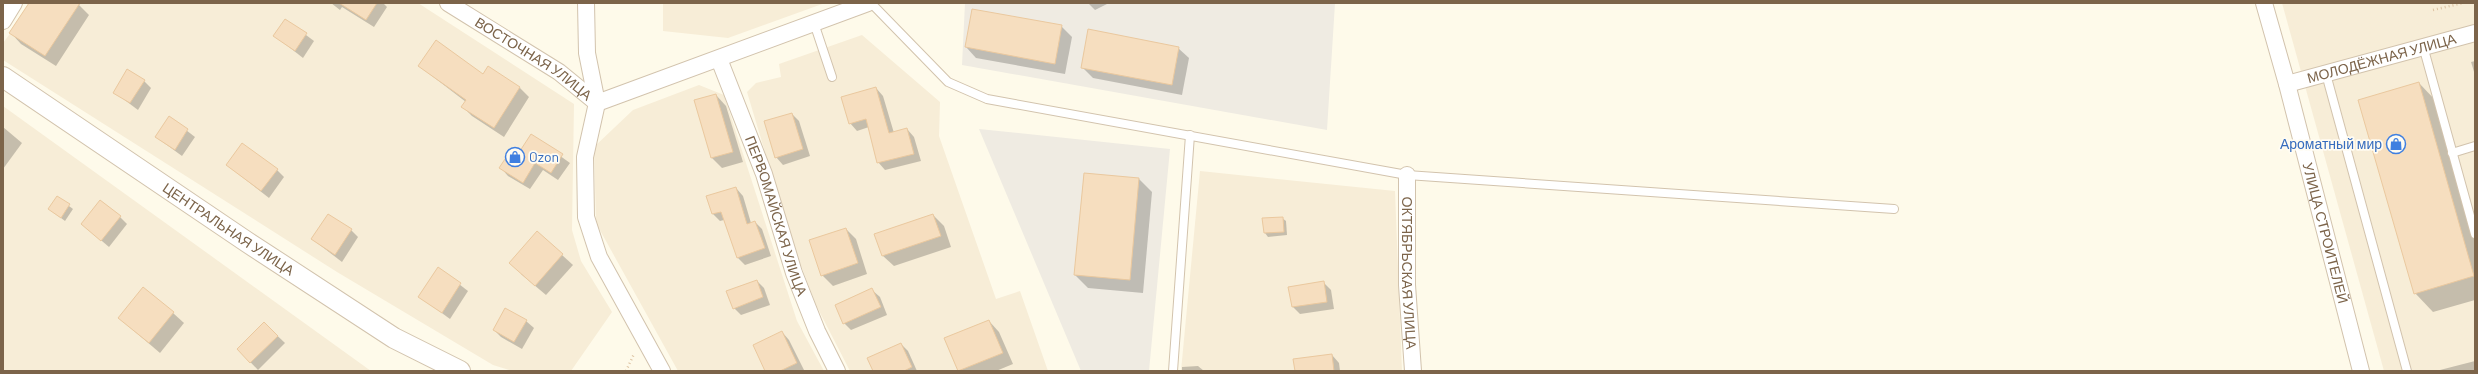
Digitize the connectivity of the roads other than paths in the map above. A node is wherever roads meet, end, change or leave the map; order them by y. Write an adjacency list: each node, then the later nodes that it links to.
1 (14, 3): 7 (street)
2 (448, 3): 6 (street, ВОСТОЧНАЯ УЛИЦА)
3 (586, 3): 16 (street)
4 (870, 3): 8 (street); 17 (lane)
5 (2264, 3): 15 (street, УЛИЦА СТРОИТЕЛЕЙ)
6 (459, 8): 16 (street, ВОСТОЧНАЯ УЛИЦА)
7 (3, 20)
8 (814, 23): 11 (street); 14 (lane)
9 (2475, 33): 10 (street, МОЛОДЁЖНАЯ УЛИЦА)
10 (2423, 46): 12 (street, МОЛОДЁЖНАЯ УЛИЦА); 19 (lane)
11 (719, 59): 16 (street); 25 (street, ПЕРВОМАЙСКАЯ УЛИЦА)
12 (2326, 74): 15 (street, МОЛОДЁЖНАЯ УЛИЦА); 29 (lane)
13 (3, 77): 23 (street, ЦЕНТРАЛЬНАЯ УЛИЦА)
14 (832, 77)
15 (2287, 84): 28 (street, УЛИЦА СТРОИТЕЛЕЙ)
16 (597, 103): 24 (street)
17 (1190, 135): 20 (lane); 26 (lane)
18 (2475, 146): 19 (lane)
19 (2452, 153): 22 (lane)
20 (1407, 175): 21 (lane); 27 (street, ОКТЯБРЬСКАЯ УЛИЦА)
21 (1894, 209)
22 (2475, 234)
23 (460, 371)
24 (662, 371)
25 (837, 371)
26 (1173, 371)
27 (1413, 371)
28 (2361, 371)
29 (2407, 371)

